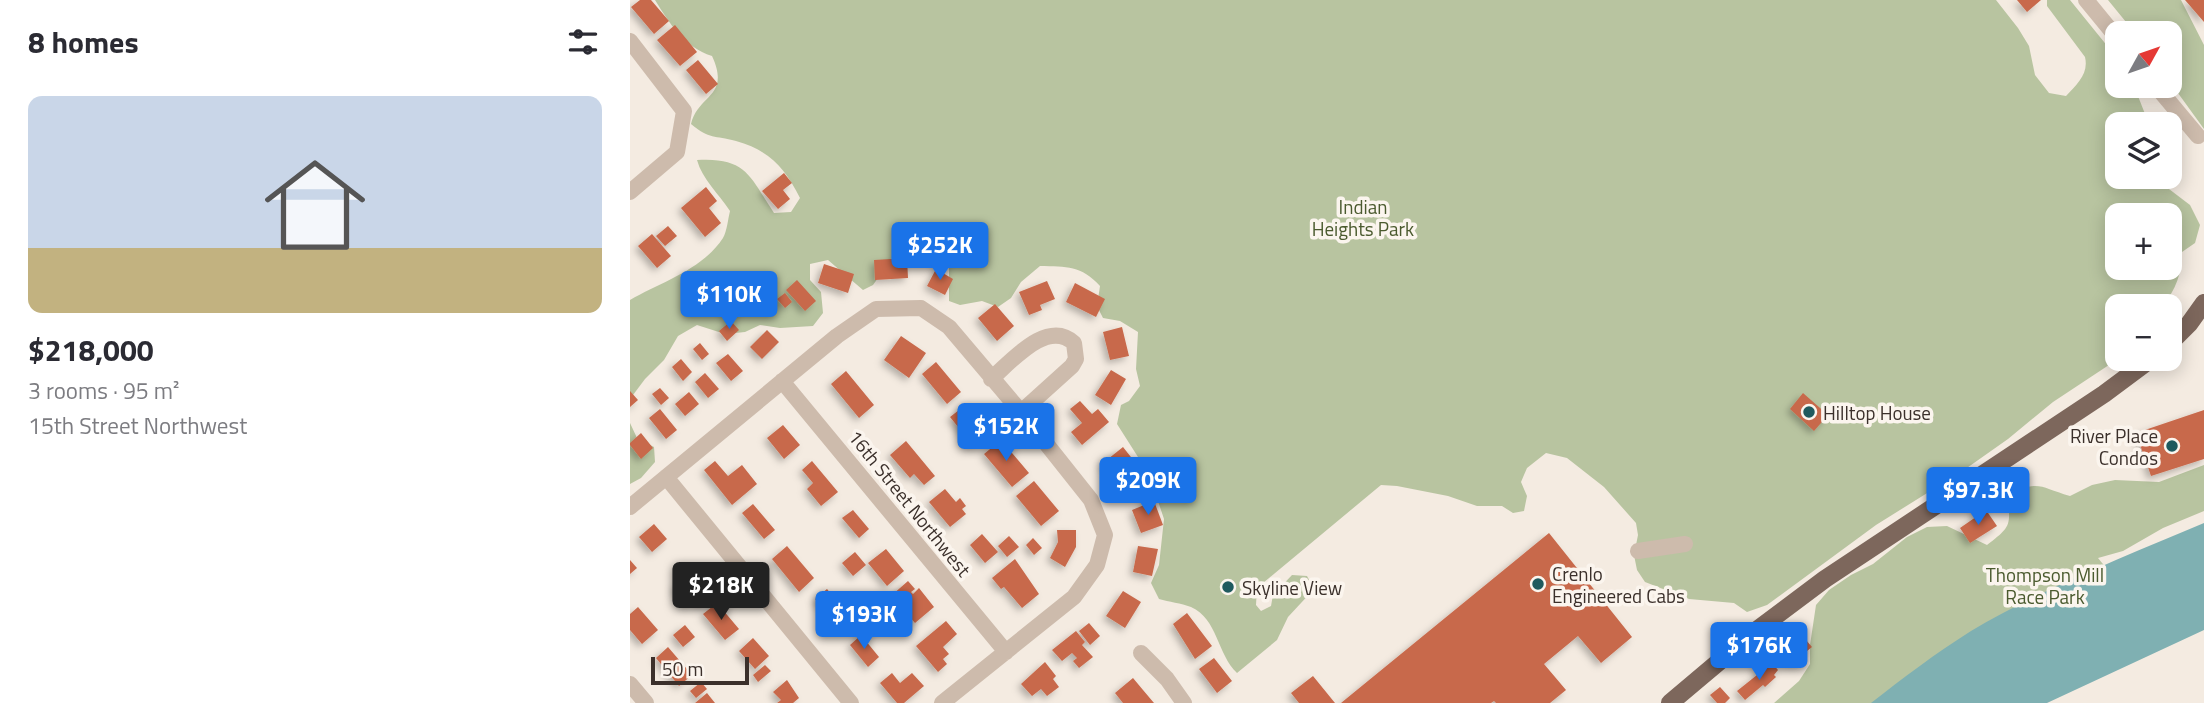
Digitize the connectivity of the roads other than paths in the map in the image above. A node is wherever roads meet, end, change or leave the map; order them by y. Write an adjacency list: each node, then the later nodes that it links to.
1 (2086, 0): 2 (street)
2 (2105, 23)
3 (630, 41): 6 (street)
4 (2166, 98): 5 (street)
5 (2198, 136)
6 (630, 192)
7 (2204, 303): 8 (main road)
8 (2182, 331)
9 (2135, 371): 24 (main road)
10 (991, 379): 11 (street); 12 (street); 12 (street)
11 (782, 381): 13 (street); 17 (street, 16th Street Northwest)
12 (1021, 412): 17 (street)
13 (666, 477): 14 (street); 21 (street)
14 (630, 507)
15 (1685, 544): 16 (street)
16 (1637, 551)
17 (1006, 652): 22 (street)
18 (1141, 653): 23 (street)
19 (630, 684): 20 (street)
20 (646, 703)
21 (851, 703)
22 (942, 703)
23 (1184, 703)
24 (1670, 703)

